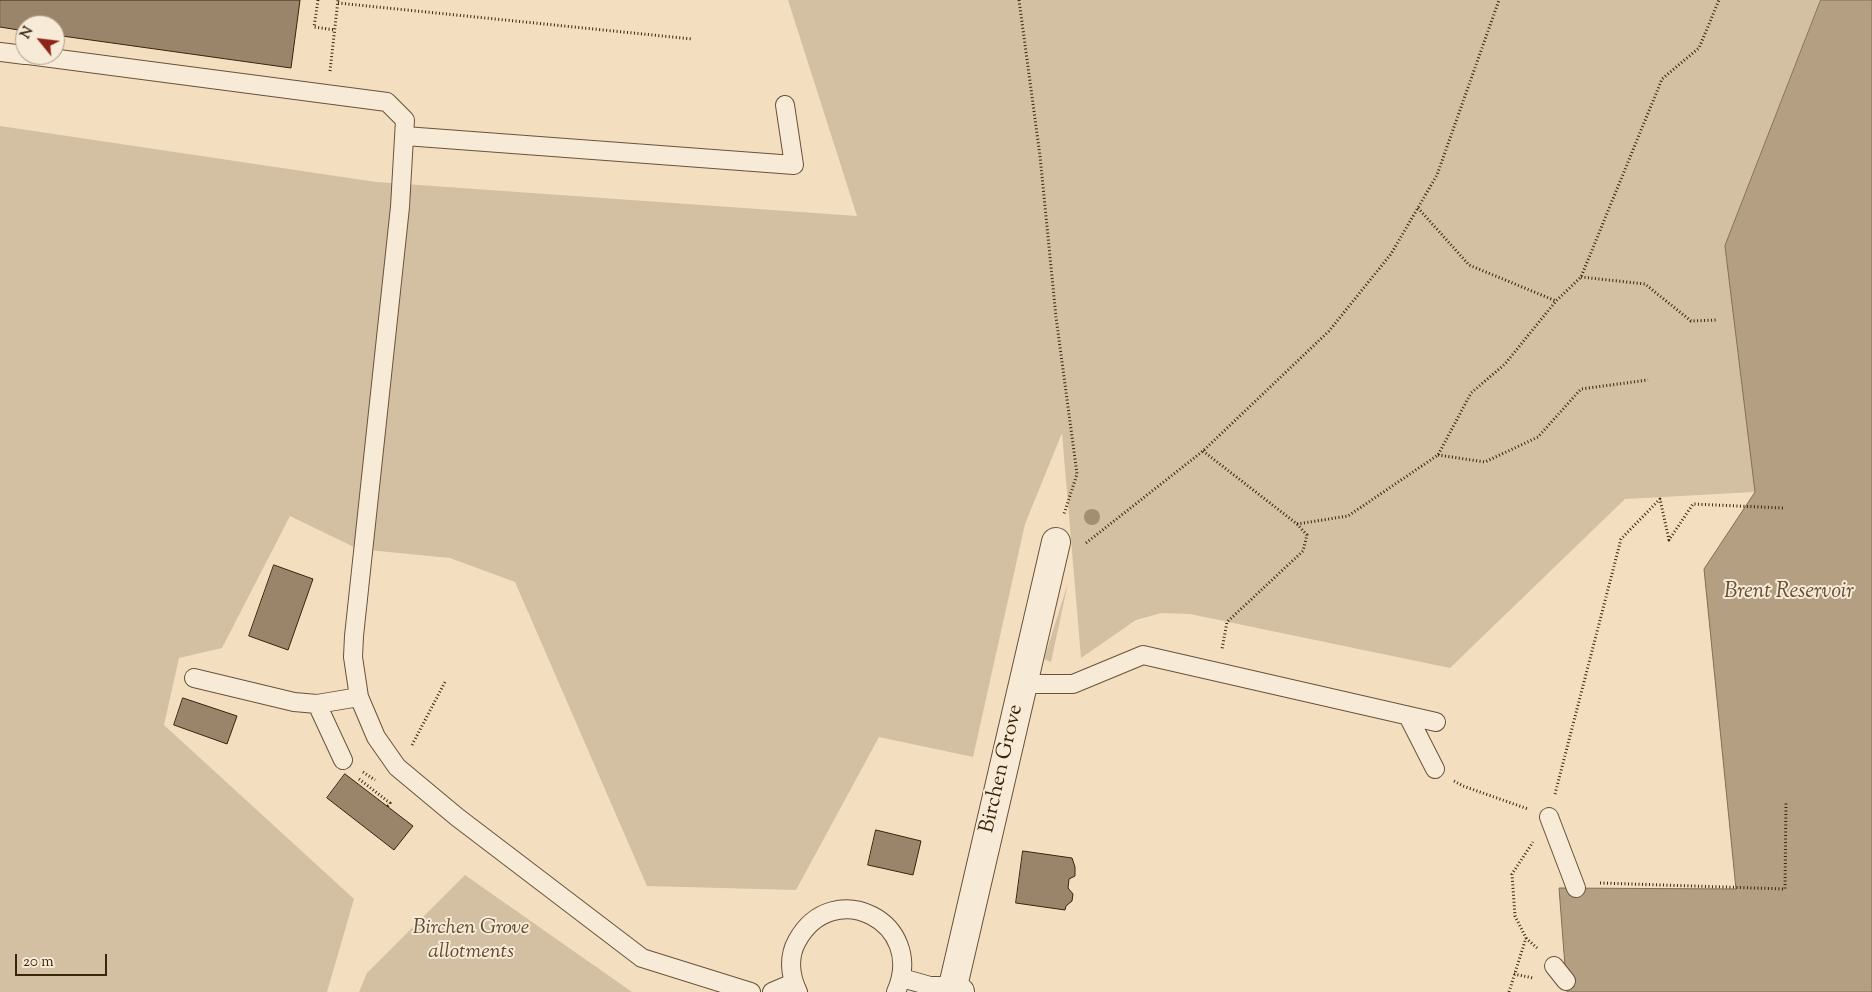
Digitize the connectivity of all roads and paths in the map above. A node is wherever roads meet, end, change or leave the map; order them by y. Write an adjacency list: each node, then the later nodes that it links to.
1 (318, 0): 6 (path)
2 (1019, 0): 23 (path)
3 (1499, 0): 14 (path)
4 (1719, 0): 15 (path)
5 (338, 1): 6 (path); 7 (path)
6 (335, 30): 11 (path)
7 (692, 40)
8 (0, 52): 9 (lane)
9 (15, 54)
10 (65, 60): 11 (lane)
11 (328, 93): 13 (lane)
12 (784, 105): 13 (lane)
13 (405, 136): 28 (lane)
14 (1418, 208): 16 (path); 19 (path)
15 (1582, 277): 16 (path); 17 (path)
16 (1556, 301): 20 (path)
17 (1717, 320)
18 (1648, 380): 20 (path)
19 (1203, 452): 22 (path); 23 (path)
20 (1438, 455): 22 (path)
21 (1783, 508): 39 (path)
22 (1297, 524): 24 (path)
23 (1069, 544): 27 (street, Birchen Grove)
24 (1218, 672): 27 (lane); 30 (lane)
25 (194, 678): 29 (lane)
26 (445, 682): 32 (path)
27 (1023, 684): 45 (street, Birchen Grove)
28 (359, 697): 29 (lane); 46 (lane)
29 (317, 704): 33 (lane)
30 (1408, 716): 31 (lane); 34 (lane)
31 (1436, 722)
32 (407, 752)
33 (350, 764): 35 (path)
34 (1435, 769): 39 (path)
35 (376, 781)
36 (371, 788): 38 (path)
37 (1786, 803): 40 (path)
38 (387, 807)
39 (1550, 817): 40 (lane); 48 (path)
40 (1575, 885)
41 (1554, 966): 42 (lane)
42 (1566, 981)
43 (899, 985): 44 (lane); 45 (lane)
44 (796, 988): 47 (lane)
45 (956, 989)
46 (751, 992)
47 (772, 992)
48 (1509, 992)

